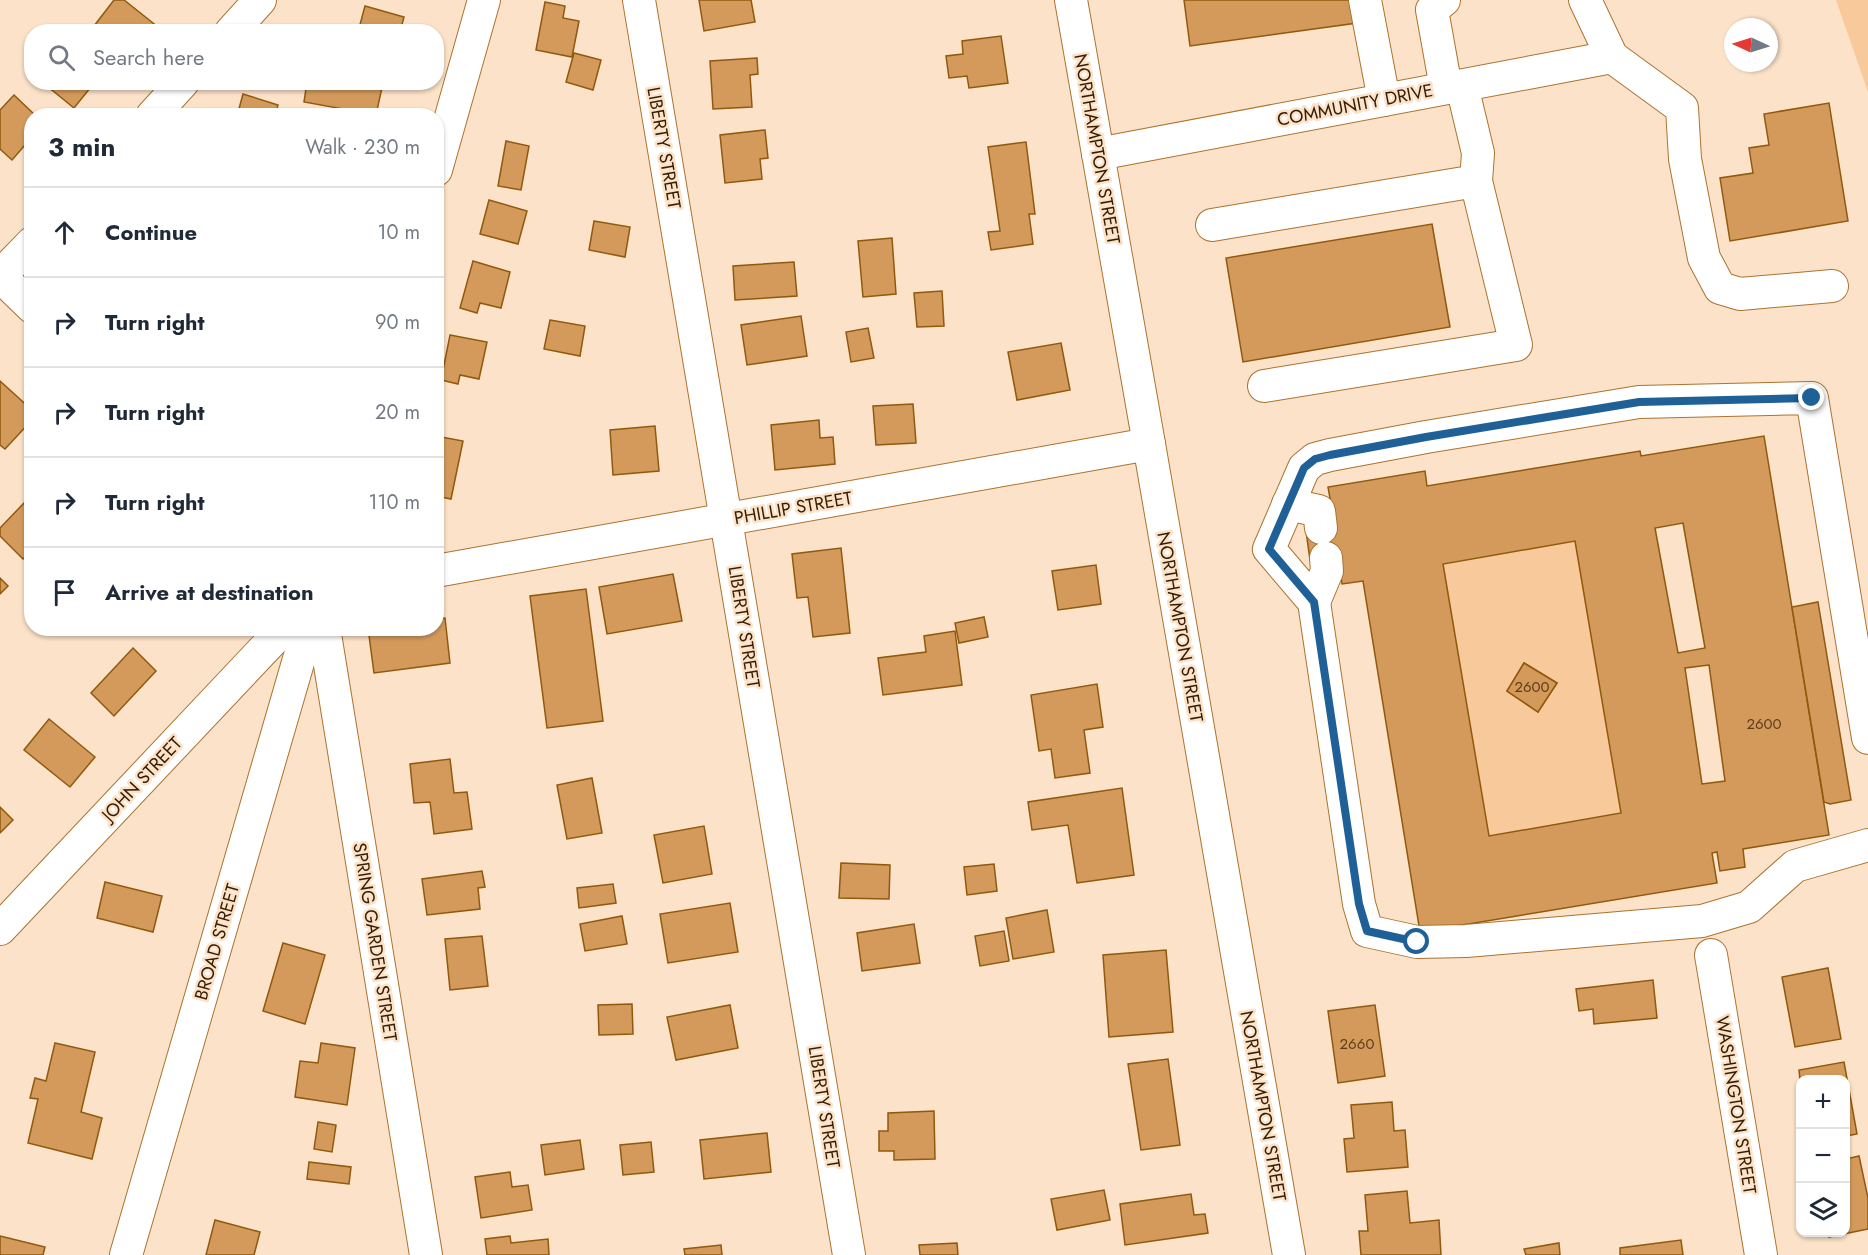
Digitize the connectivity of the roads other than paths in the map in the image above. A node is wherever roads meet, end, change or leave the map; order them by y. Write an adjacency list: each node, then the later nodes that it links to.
1 (260, 0): 8 (street)
2 (484, 0): 14 (street)
3 (639, 0): 25 (street, LIBERTY STREET)
4 (1071, 0): 15 (street, NORTHAMPTON STREET)
5 (1365, 0): 12 (street)
6 (1444, 0): 10 (street)
7 (1585, 0): 9 (street)
8 (238, 24)
9 (1612, 57): 10 (street, COMMUNITY DRIVE); 20 (street)
10 (1454, 86): 12 (street, COMMUNITY DRIVE); 16 (street)
11 (176, 90): 13 (street)
12 (1384, 100): 15 (street, COMMUNITY DRIVE)
13 (159, 108)
14 (444, 142)
15 (1098, 154): 23 (street, NORTHAMPTON STREET)
16 (1476, 181): 17 (street); 22 (street)
17 (1212, 225)
18 (24, 251): 19 (street)
19 (0, 276): 21 (street)
20 (1832, 286)
21 (24, 299)
22 (1264, 386)
23 (1149, 444): 25 (street, PHILLIP STREET); 38 (street, NORTHAMPTON STREET)
24 (1288, 504): 27 (street); 27 (street); 31 (street)
25 (726, 519): 26 (street, PHILLIP STREET); 37 (street, LIBERTY STREET)
26 (444, 570)
27 (1314, 602): 32 (street)
28 (276, 636): 33 (street, JOHN STREET)
29 (306, 636): 35 (street, BROAD STREET)
30 (325, 636): 36 (street, SPRING GARDEN STREET)
31 (1868, 738)
32 (1868, 845)
33 (0, 929)
34 (1711, 955): 39 (street, WASHINGTON STREET)
35 (126, 1255)
36 (426, 1255)
37 (849, 1255)
38 (1289, 1255)
39 (1761, 1255)

